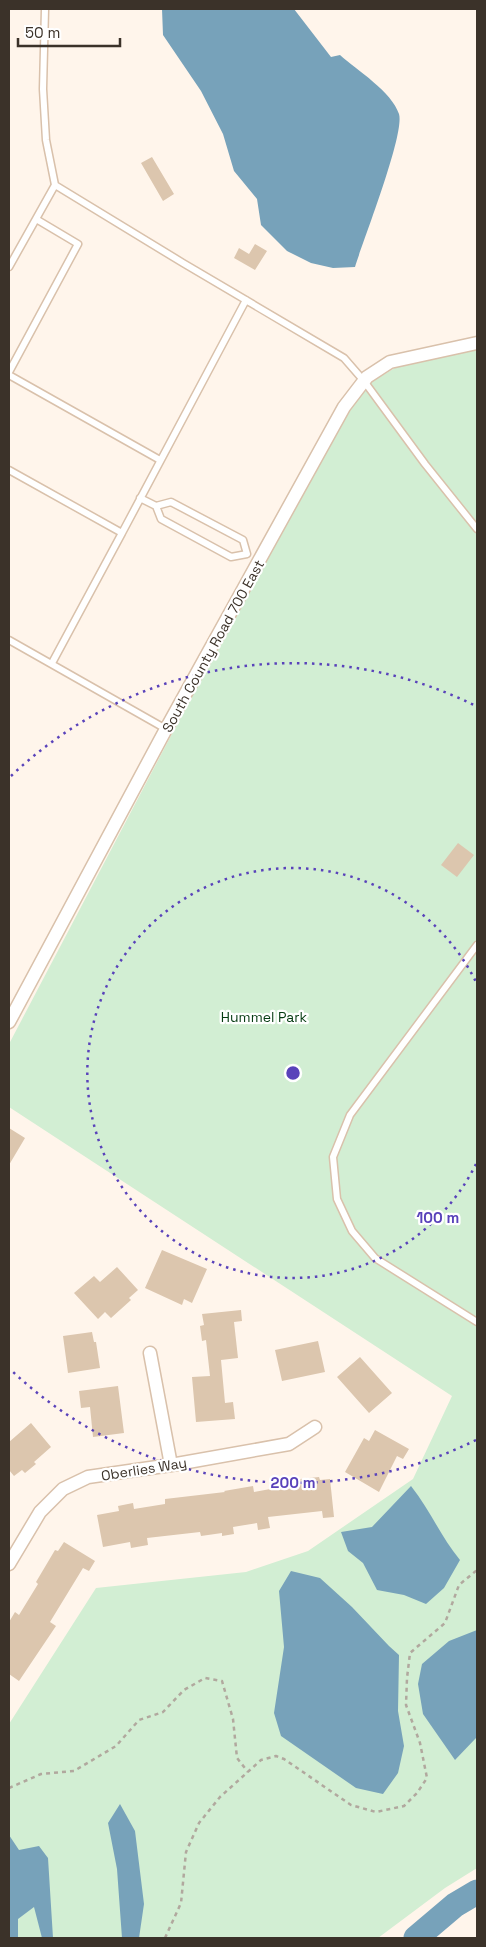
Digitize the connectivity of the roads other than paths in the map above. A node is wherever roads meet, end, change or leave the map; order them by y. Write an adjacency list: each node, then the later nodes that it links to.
1 (45, 9): 2 (lane)
2 (55, 184): 3 (lane); 5 (lane)
3 (36, 219): 4 (lane); 7 (lane)
4 (9, 267)
5 (246, 300): 8 (lane); 9 (lane)
6 (477, 343): 8 (street, South County Road 700 East)
7 (9, 373): 9 (lane)
8 (364, 381): 13 (lane); 16 (street, South County Road 700 East)
9 (160, 460): 11 (lane)
10 (9, 470): 14 (lane)
11 (140, 498): 12 (lane); 14 (lane)
12 (156, 506): 15 (lane); 15 (lane)
13 (477, 529)
14 (122, 533): 18 (lane)
15 (246, 554): 16 (lane)
16 (259, 561): 19 (street, South County Road 700 East)
17 (9, 640): 18 (lane)
18 (52, 663): 19 (lane)
19 (166, 729): 21 (street, South County Road 700 East)
20 (477, 945): 22 (lane)
21 (9, 1022)
22 (477, 1322)
23 (150, 1353): 25 (street)
24 (315, 1427): 25 (street, Oberlies Way)
25 (171, 1465): 26 (street, Oberlies Way)
26 (9, 1564)

